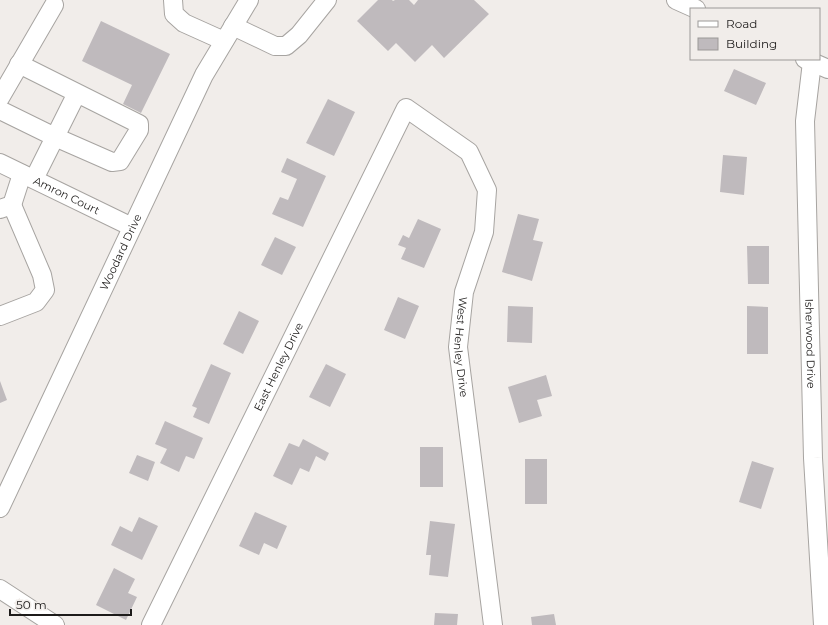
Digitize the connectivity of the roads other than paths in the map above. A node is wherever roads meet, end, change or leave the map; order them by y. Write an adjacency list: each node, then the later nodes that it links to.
1 (173, 0): 8 (street)
2 (249, 0): 7 (street, Woodard Drive)
3 (328, 0): 7 (street)
4 (676, 0): 6 (street)
5 (54, 5): 10 (street)
6 (694, 8)
7 (233, 26): 8 (street, Woodard Drive)
8 (224, 41): 20 (street, Woodard Drive)
9 (808, 60): 11 (street); 22 (street, Isherwood Drive)
10 (19, 64): 12 (street); 13 (street)
11 (828, 69)
12 (77, 92): 16 (street); 16 (street)
13 (0, 98)
14 (406, 108): 26 (street, East Henley Drive); 27 (street, West Henley Drive)
15 (0, 110): 16 (street)
16 (55, 137): 18 (street)
17 (0, 163): 18 (street, Amron Court)
18 (28, 177): 19 (street); 20 (street, Amron Court)
19 (6, 207): 21 (street)
20 (132, 227): 23 (street, Woodard Drive)
21 (0, 316)
22 (821, 459): 28 (street, Isherwood Drive)
23 (0, 508)
24 (0, 589): 25 (street)
25 (55, 625)
26 (151, 625)
27 (493, 625)
28 (823, 625)

